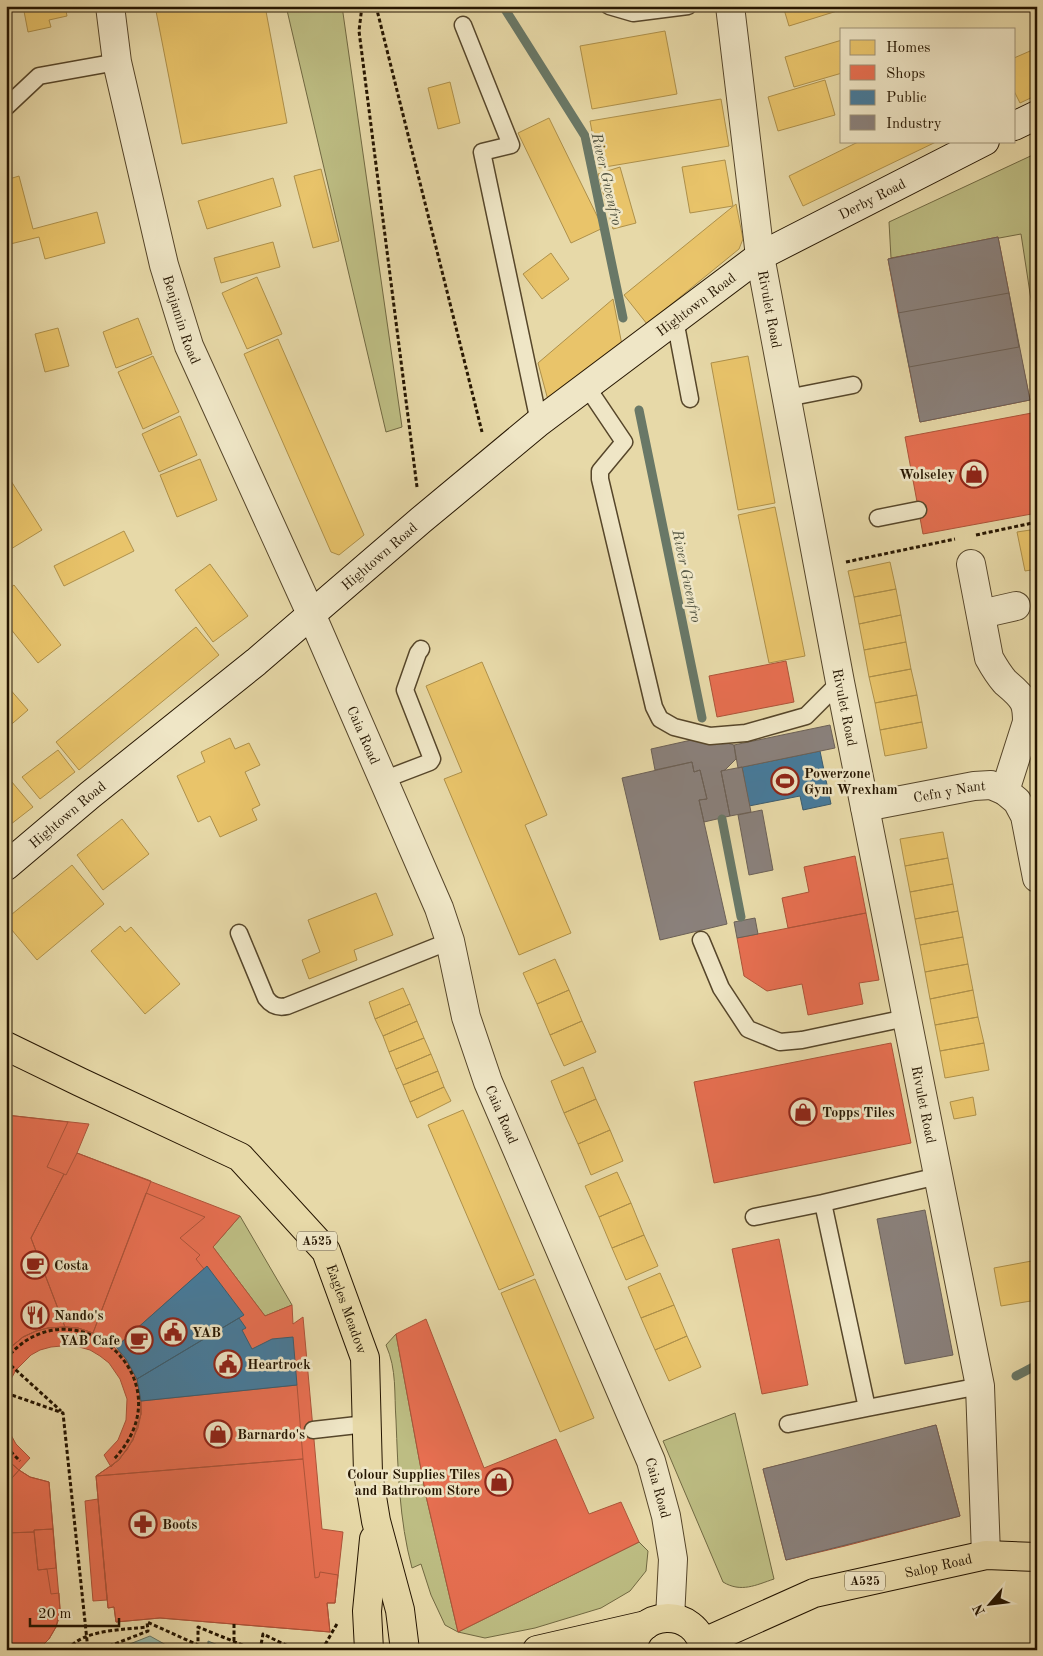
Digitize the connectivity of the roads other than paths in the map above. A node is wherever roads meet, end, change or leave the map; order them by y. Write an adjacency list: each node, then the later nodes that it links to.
1 (110, 6): 6 (street, Benjamin Road)
2 (609, 6): 3 (lane)
3 (688, 6)
4 (730, 6): 11 (street, Rivulet Road)
5 (463, 24): 17 (lane)
6 (117, 62): 7 (lane); 23 (street, Benjamin Road)
7 (6, 107)
8 (1037, 115): 9 (street)
9 (1016, 125)
10 (983, 142): 11 (street, Derby Road)
11 (760, 256): 12 (street, Hightown Road); 15 (street, Rivulet Road)
12 (675, 320): 14 (street, Hightown Road); 16 (lane)
13 (852, 385): 15 (lane)
14 (586, 387): 17 (street, Hightown Road); 25 (lane)
15 (786, 398): 25 (street, Rivulet Road)
16 (690, 399)
17 (539, 422): 23 (street, Hightown Road)
18 (918, 510): 19 (lane)
19 (878, 518)
20 (971, 564): 22 (street, Cefn y Nant)
21 (1016, 606): 22 (street)
22 (981, 614): 27 (street, Cefn y Nant)
23 (312, 616): 26 (street, Caia Road); 29 (street, Hightown Road)
24 (421, 649): 26 (lane)
25 (840, 682): 28 (street, Rivulet Road)
26 (383, 780): 33 (street, Caia Road)
27 (1005, 791): 28 (street, Cefn y Nant); 30 (street, Cefn y Nant)
28 (865, 807): 34 (street, Rivulet Road)
29 (6, 866)
30 (1037, 878)
31 (239, 933): 33 (lane)
32 (701, 940): 34 (lane)
33 (450, 941): 49 (street, Caia Road)
34 (906, 1018): 38 (street, Rivulet Road)
35 (6, 1046): 37 (main road, Eagles Meadow / A525)
36 (6, 1068): 37 (main road, Eagles Meadow / A525)
37 (80, 1082): 43 (main road, Eagles Meadow / A525)
38 (938, 1176): 39 (lane); 41 (street, Rivulet Road)
39 (823, 1202): 40 (lane); 42 (lane)
40 (754, 1217)
41 (980, 1386): 42 (lane); 47 (street, Rivulet Road)
42 (867, 1408): 44 (lane)
43 (366, 1424): 45 (lane); 46 (main road, Eagles Meadow / A525)
44 (788, 1424)
45 (313, 1430)
46 (376, 1521): 51 (main road, Eagles Meadow / A525); 52 (main road, Eagles Meadow / A525)
47 (986, 1555): 48 (main road, Salop Road / A525); 50 (main road, Salop Road / A525)
48 (1037, 1556)
49 (658, 1621): 50 (main road); 53 (main road); 54 (main road)
50 (703, 1646)
51 (369, 1650)
52 (405, 1650)
53 (537, 1650)
54 (633, 1650)

